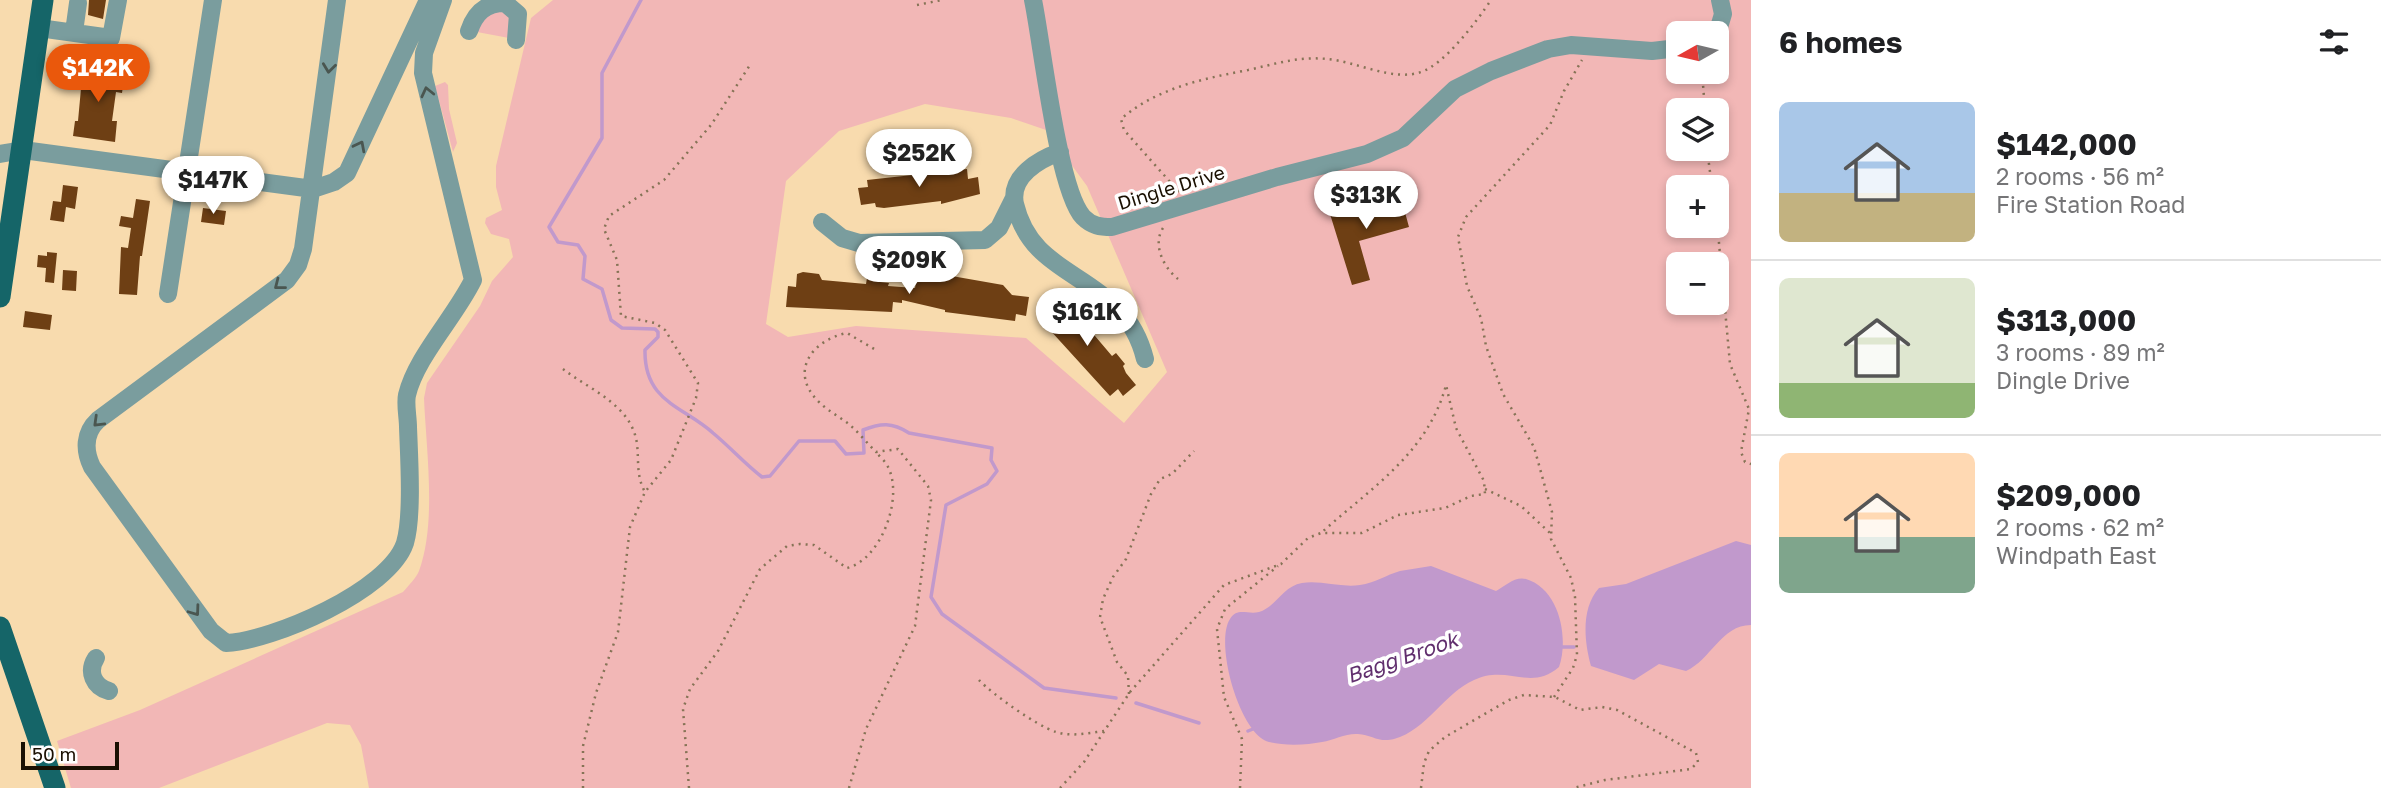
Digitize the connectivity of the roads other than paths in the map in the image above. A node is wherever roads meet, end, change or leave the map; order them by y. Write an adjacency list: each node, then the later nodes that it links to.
1 (43, 0): 12 (main road)
2 (118, 0): 14 (street)
3 (337, 0): 11 (street)
4 (349, 0): 11 (street)
5 (1034, 0): 18 (street, Dingle Drive)
6 (1720, 0): 10 (street)
7 (209, 1): 20 (street)
8 (78, 3): 14 (street)
9 (435, 4): 21 (street, one-way to 9); 21 (street, one-way to 9)
10 (1721, 21)
11 (334, 23): 21 (street, one-way to 21)
12 (39, 27): 14 (street); 17 (main road)
13 (469, 31): 15 (street)
14 (74, 32)
15 (516, 40)
16 (1666, 49): 18 (street, Dingle Drive)
17 (23, 150): 19 (street); 20 (street); 25 (main road)
18 (1060, 152): 22 (street)
19 (0, 155)
20 (187, 172): 21 (street); 24 (street)
21 (313, 189)
22 (1014, 198): 23 (street); 26 (street)
23 (822, 222)
24 (168, 294)
25 (0, 297)
26 (1145, 359)
27 (0, 626): 30 (main road)
28 (96, 657): 29 (street)
29 (109, 691)
30 (55, 788)

